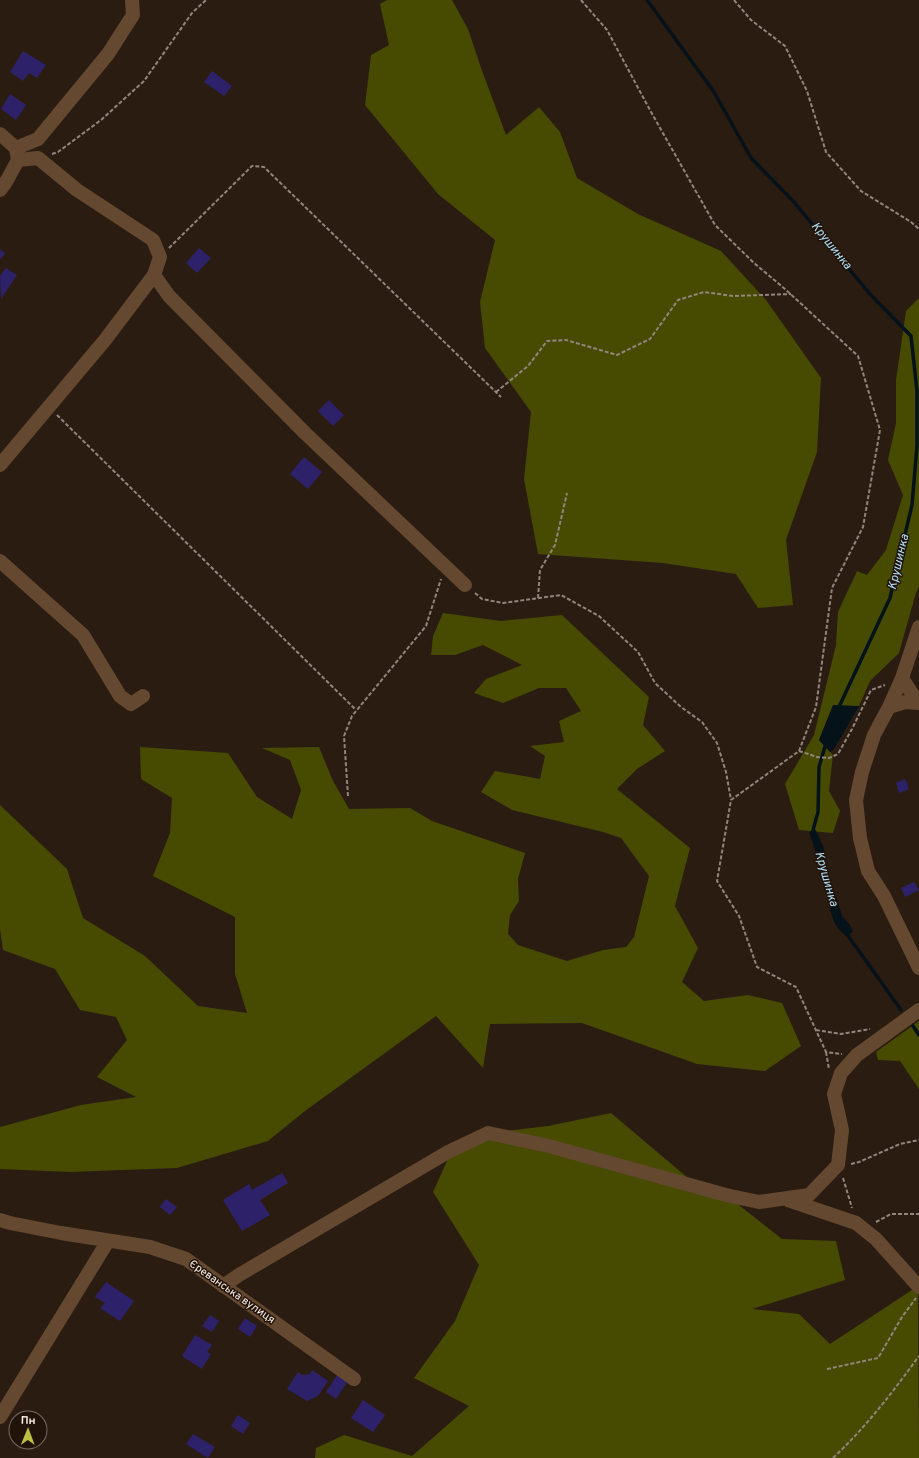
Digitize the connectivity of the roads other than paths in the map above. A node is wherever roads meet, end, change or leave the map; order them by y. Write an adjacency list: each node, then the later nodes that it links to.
1 (132, 0): 3 (street)
2 (0, 134): 3 (street)
3 (17, 154): 4 (street); 5 (street)
4 (0, 190)
5 (154, 275): 6 (street); 8 (street)
6 (0, 465)
7 (0, 561): 11 (street)
8 (465, 585)
9 (919, 627): 10 (street)
10 (902, 678): 12 (street); 13 (street)
11 (143, 696)
12 (918, 703): 13 (street)
13 (889, 707): 14 (street)
14 (919, 968)
15 (919, 1010): 16 (street)
16 (785, 1198): 19 (street); 20 (street)
17 (0, 1220): 18 (street, Єреванська вулиця)
18 (108, 1241): 19 (street, Єреванська вулиця); 22 (street)
19 (223, 1286): 21 (street, Єреванська вулиця)
20 (919, 1287)
21 (354, 1379)
22 (0, 1417)

